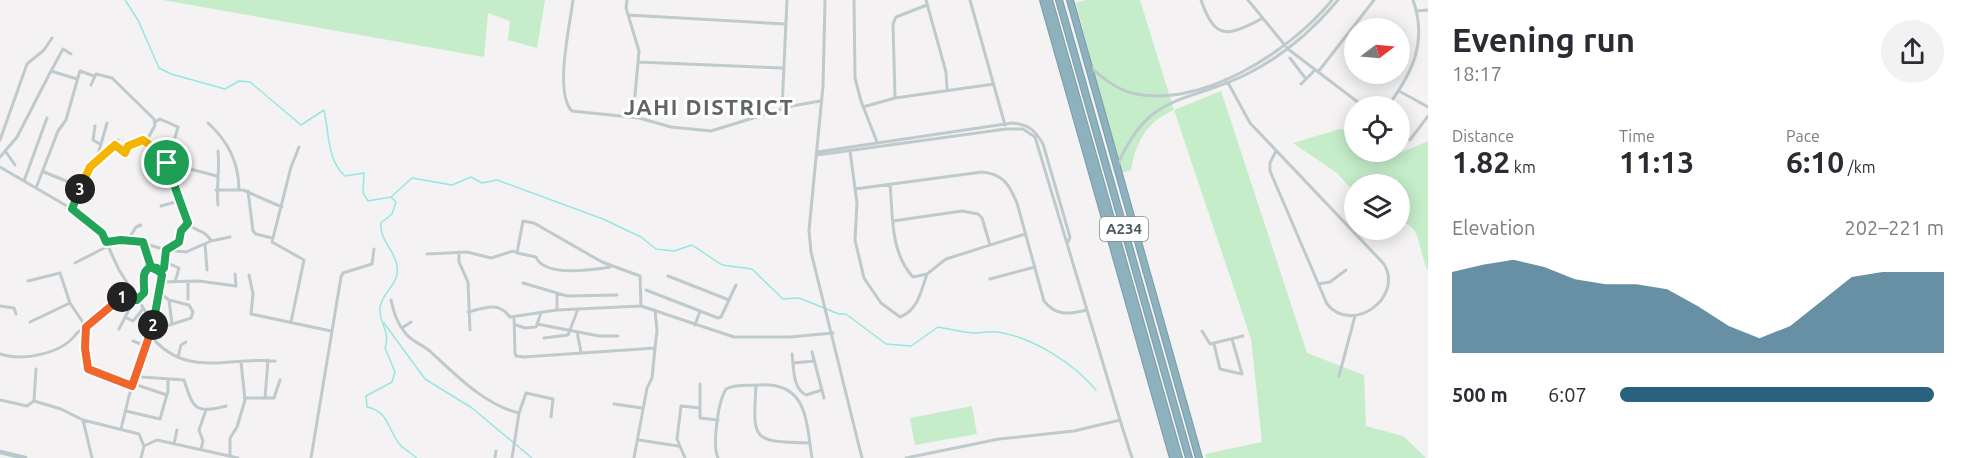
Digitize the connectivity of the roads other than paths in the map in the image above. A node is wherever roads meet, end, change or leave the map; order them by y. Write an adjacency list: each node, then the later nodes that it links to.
1 (573, 0): 49 (street)
2 (627, 0): 20 (street)
3 (787, 0): 22 (street)
4 (854, 0): 45 (street)
5 (970, 0): 36 (street)
6 (1043, 0): 256 (highway)
7 (1049, 0): 181 (highway, A234)
8 (1059, 0): 132 (highway, A234)
9 (1070, 0): 28 (highway)
10 (1201, 0): 21 (street)
11 (1248, 0): 21 (street)
12 (1332, 0): 24 (street)
13 (1338, 0): 24 (street)
14 (1374, 0): 31 (street)
15 (1413, 0): 19 (street)
16 (825, 1): 44 (street)
17 (927, 2): 39 (street); 43 (street)
18 (1428, 10): 19 (street)
19 (1417, 11): 40 (street)
20 (628, 15): 22 (street); 27 (street)
21 (1262, 18): 24 (street)
22 (785, 24): 29 (street)
23 (52, 38): 57 (street)
24 (1286, 48): 31 (street); 35 (street)
25 (71, 54): 30 (street)
26 (1290, 58): 34 (street)
27 (638, 62): 29 (street); 49 (street)
28 (1089, 66): 35 (street); 79 (highway)
29 (783, 68): 47 (street)
30 (51, 71): 33 (street); 68 (street)
31 (1316, 71): 34 (street); 41 (street)
32 (94, 76): 33 (street); 38 (street); 51 (street)
33 (77, 79): 80 (street)
34 (1306, 79): 37 (street)
35 (1227, 81): 69 (street); 79 (street)
36 (994, 84): 39 (street); 54 (street)
37 (1301, 84)
38 (91, 85)
39 (947, 89): 43 (street)
40 (1399, 91): 42 (street); 46 (street)
41 (1350, 96)
42 (1395, 96)
43 (895, 98): 45 (street)
44 (820, 101): 47 (street); 61 (street)
45 (863, 107): 64 (street)
46 (1428, 107)
47 (782, 109): 49 (street)
48 (1428, 116): 59 (street)
49 (633, 117)
50 (47, 118): 82 (street)
51 (155, 122): 60 (street); 72 (street)
52 (107, 123): 62 (street)
53 (208, 123): 88 (street)
54 (1005, 124): 56 (street); 64 (street); 103 (street)
55 (94, 126): 62 (street)
56 (1006, 129): 64 (street); 103 (street)
57 (0, 140)
58 (118, 140): 63 (street)
59 (1410, 140)
60 (146, 142): 63 (street); 72 (street)
61 (816, 143): 70 (street); 71 (street)
62 (100, 144): 74 (street)
63 (115, 145): 74 (street)
64 (875, 145): 67 (street); 71 (street)
65 (299, 147): 93 (street)
66 (218, 151): 81 (street)
67 (850, 151): 71 (street); 86 (street)
68 (6, 152): 73 (street); 77 (street)
69 (1276, 152): 133 (street); 159 (street)
70 (817, 153): 71 (street); 75 (street)
71 (827, 153): 75 (street)
72 (162, 154): 76 (street)
73 (0, 157)
74 (97, 160): 85 (street)
75 (816, 161): 177 (street)
76 (167, 163): 81 (street); 90 (street)
77 (15, 165)
78 (0, 167): 82 (street)
79 (1116, 168): 104 (highway)
80 (44, 172): 84 (street); 85 (street)
81 (218, 176): 87 (street)
82 (24, 181): 84 (street)
83 (890, 184): 86 (street); 95 (street); 98 (street)
84 (36, 188): 94 (street)
85 (81, 188): 94 (street)
86 (855, 189): 123 (street)
87 (216, 190): 88 (street); 92 (street)
88 (240, 190): 89 (street)
89 (248, 191): 93 (street); 100 (street)
90 (180, 201): 91 (street); 96 (street)
91 (161, 206)
92 (218, 206)
93 (282, 207): 100 (street)
94 (72, 209): 105 (street)
95 (893, 221): 108 (street); 123 (street)
96 (188, 223): 102 (street); 110 (street)
97 (141, 225): 101 (street)
98 (1025, 234): 108 (street); 118 (street)
99 (230, 237): 102 (street)
100 (272, 238): 161 (street)
101 (128, 240): 105 (street); 106 (street)
102 (211, 241): 107 (street)
103 (1068, 242): 152 (street)
104 (1137, 242): 132 (highway); 259 (highway)
105 (107, 244): 114 (street); 135 (street)
106 (145, 244): 110 (street); 116 (street)
107 (205, 244): 110 (street); 119 (street)
108 (990, 245): 123 (street)
109 (374, 249): 174 (street)
110 (166, 250): 115 (street)
111 (459, 252): 112 (street); 113 (street); 154 (street)
112 (517, 253): 117 (street); 117 (street)
113 (427, 254)
114 (75, 263)
115 (166, 263): 121 (street); 130 (street)
116 (151, 267): 121 (street); 141 (street)
117 (612, 267): 147 (street)
118 (1035, 267): 126 (street); 152 (street)
119 (207, 270)
120 (1346, 270): 133 (street)
121 (160, 272): 129 (street)
122 (235, 274): 128 (street)
123 (927, 274)
124 (249, 275): 161 (street)
125 (668, 276): 144 (street)
126 (990, 279)
127 (28, 281): 145 (street)
128 (188, 281): 130 (street); 140 (street)
129 (161, 282): 130 (street); 137 (street)
130 (174, 282)
131 (523, 284): 138 (street)
132 (1140, 284): 179 (highway, A234)
133 (1318, 284): 159 (street)
134 (736, 285): 144 (street)
135 (130, 290): 141 (street); 167 (street)
136 (646, 290): 153 (street)
137 (159, 292): 142 (street); 168 (street)
138 (557, 294): 139 (street); 150 (street)
139 (617, 295)
140 (188, 299)
141 (137, 300): 148 (street); 157 (street)
142 (169, 300): 163 (street); 163 (street)
143 (391, 300): 170 (street)
144 (729, 300): 153 (street)
145 (70, 303): 160 (street); 167 (street)
146 (0, 306): 156 (street)
147 (641, 306): 149 (street); 151 (street)
148 (143, 309): 157 (street); 168 (street)
149 (578, 309): 150 (street); 172 (street)
150 (557, 310): 155 (street)
151 (656, 310): 166 (street); 190 (street)
152 (1087, 310): 230 (street)
153 (700, 311): 166 (street)
154 (468, 312): 158 (street); 173 (street)
155 (541, 313): 158 (street); 164 (street)
156 (16, 314)
157 (125, 316): 171 (street)
158 (514, 316): 165 (street)
159 (1355, 316): 205 (street)
160 (30, 322)
161 (291, 322): 174 (street)
162 (411, 322): 170 (street)
163 (172, 324): 168 (street)
164 (537, 324): 165 (street); 169 (street)
165 (516, 325): 192 (street)
166 (695, 325): 177 (street)
167 (86, 327): 195 (street); 210 (street)
168 (152, 327): 178 (street)
169 (556, 327): 172 (street); 183 (street)
170 (402, 328): 226 (street)
171 (119, 329)
172 (571, 329): 176 (street); 183 (street)
173 (470, 330)
174 (331, 331): 246 (street)
175 (1203, 331): 188 (street)
176 (577, 332): 180 (street); 192 (street)
177 (833, 333): 253 (street)
178 (150, 335): 189 (street); 197 (street)
179 (1155, 335): 181 (highway); 191 (highway, A234)
180 (618, 336)
181 (1145, 336): 194 (highway, A234)
182 (1243, 336): 185 (street)
183 (555, 337): 184 (street)
184 (544, 338)
185 (1232, 339): 188 (street); 188 (street)
186 (133, 341): 189 (street)
187 (186, 342): 197 (street)
188 (1214, 344)
189 (146, 346): 204 (street)
190 (655, 348): 192 (street); 222 (street)
191 (1159, 350): 194 (highway); 258 (highway, A234)
192 (581, 352)
193 (812, 352): 200 (street)
194 (1149, 352): 257 (highway, A234)
195 (0, 354)
196 (792, 354): 202 (street)
197 (178, 358): 201 (street)
198 (268, 360): 199 (street); 201 (street); 216 (street)
199 (275, 361)
200 (814, 361): 202 (street); 211 (street)
201 (241, 362): 215 (street)
202 (793, 363): 212 (street)
203 (36, 369): 219 (street)
204 (136, 374): 206 (street); 210 (street)
205 (1340, 376)
206 (168, 378): 213 (street); 224 (street)
207 (280, 380): 216 (street)
208 (700, 384): 223 (street)
209 (756, 385): 214 (street); 229 (street); 234 (street)
210 (132, 386): 213 (street); 225 (street)
211 (822, 390): 212 (street); 217 (street)
212 (800, 391): 214 (street)
213 (167, 396): 225 (street)
214 (797, 397): 234 (street)
215 (244, 398): 216 (street); 241 (street)
216 (265, 398)
217 (824, 398)
218 (0, 400): 219 (street)
219 (34, 401): 228 (street)
220 (615, 404): 222 (street)
221 (226, 406): 224 (street)
222 (642, 408): 233 (street)
223 (700, 408): 229 (street); 237 (street)
224 (206, 410): 238 (street)
225 (126, 411): 231 (street)
226 (519, 413): 227 (street); 248 (street)
227 (551, 417)
228 (83, 420): 231 (street); 243 (street)
229 (718, 420): 251 (street)
230 (1120, 420): 254 (street); 255 (street)
231 (121, 429): 236 (street)
232 (177, 430): 235 (street)
233 (638, 440): 237 (street); 249 (street)
234 (809, 443): 252 (street)
235 (174, 444): 236 (street); 238 (street)
236 (144, 446): 244 (street)
237 (678, 446): 250 (street)
238 (201, 449): 241 (street)
239 (496, 451): 247 (street)
240 (0, 452): 242 (main road)
241 (230, 456): 245 (street)
242 (26, 458)
243 (92, 458)
244 (141, 458)
245 (238, 458)
246 (311, 458)
247 (495, 458)
248 (512, 458)
249 (634, 458)
250 (685, 458)
251 (718, 458)
252 (812, 458)
253 (862, 458)
254 (906, 458)
255 (1132, 458)
256 (1173, 458)
257 (1179, 458)
258 (1189, 458)
259 (1199, 458)

